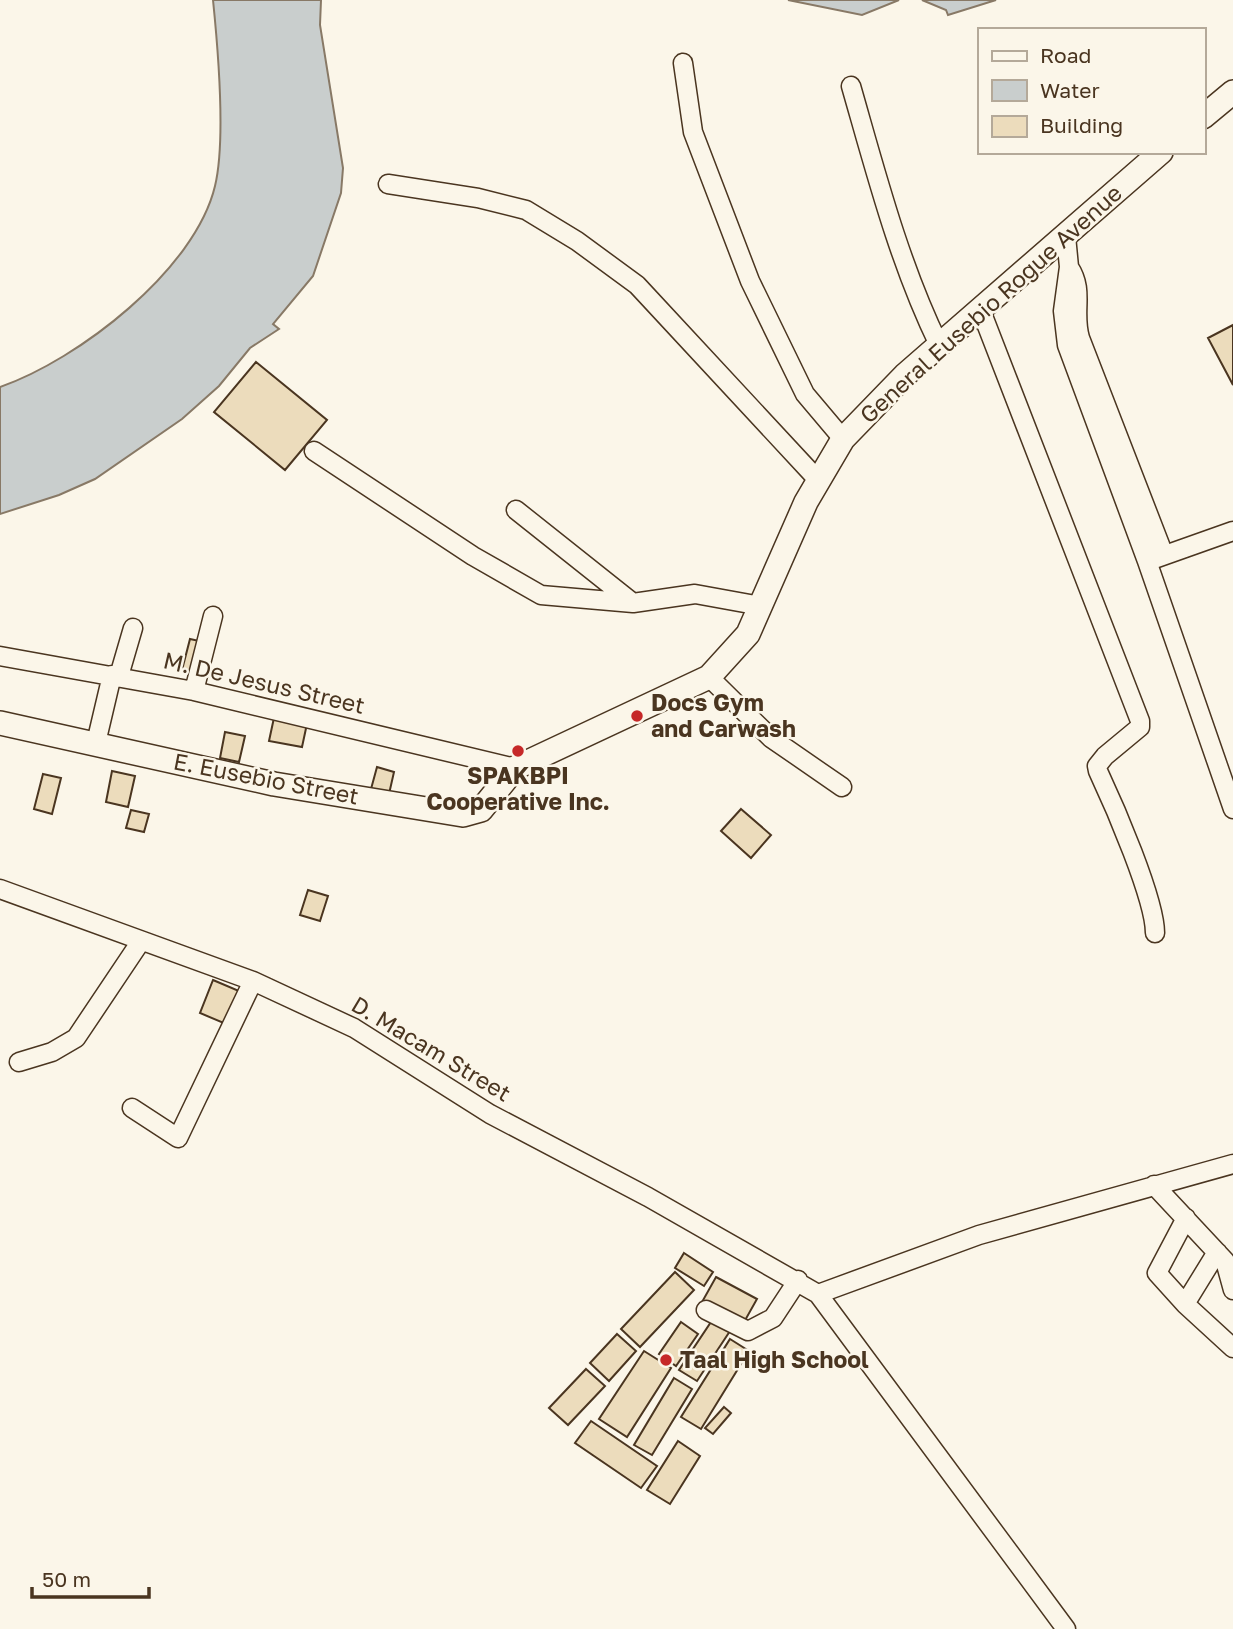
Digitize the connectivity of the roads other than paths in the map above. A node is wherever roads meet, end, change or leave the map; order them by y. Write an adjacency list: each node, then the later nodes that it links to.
1 (684, 63): 10 (street)
2 (851, 86): 9 (street)
3 (1233, 92): 4 (main road)
4 (1205, 115)
5 (1159, 154): 7 (main road, General Eusebio Rogue Avenue)
6 (388, 184): 12 (street)
7 (1066, 236): 8 (main road, General Eusebio Rogue Avenue); 15 (street)
8 (979, 308): 9 (main road, General Eusebio Rogue Avenue); 30 (street)
9 (939, 345): 10 (main road, General Eusebio Rogue Avenue)
10 (843, 439): 12 (main road, General Eusebio Rogue Avenue)
11 (314, 451): 16 (street)
12 (818, 480): 17 (main road, General Eusebio Rogue Avenue)
13 (516, 510): 16 (street)
14 (1233, 531): 15 (street)
15 (1156, 558): 28 (street)
16 (633, 603): 17 (street)
17 (761, 606): 22 (main road, General Eusebio Rogue Avenue)
18 (214, 616): 23 (street)
19 (132, 628): 21 (street)
20 (0, 656): 21 (street, M. De Jesus Street)
21 (115, 676): 23 (street, M. De Jesus Street); 25 (street)
22 (709, 677): 26 (main road, General Eusebio Rogue Avenue); 27 (street)
23 (194, 691): 26 (street, M. De Jesus Street)
24 (0, 723): 25 (main road, E. Eusebio Street)
25 (96, 743): 26 (main road, E. Eusebio Street)
26 (515, 768)
27 (842, 787)
28 (1233, 810)
29 (0, 889): 31 (street, D. Macam Street)
30 (1155, 933)
31 (141, 941): 32 (street, D. Macam Street); 33 (street)
32 (253, 981): 34 (street); 39 (street, D. Macam Street)
33 (19, 1062)
34 (132, 1108)
35 (1233, 1164): 36 (street)
36 (1154, 1185): 37 (street); 41 (street)
37 (1186, 1218): 38 (street); 42 (street)
38 (1217, 1252): 40 (street); 42 (street)
39 (798, 1280): 41 (street, D. Macam Street); 43 (street)
40 (1233, 1290)
41 (818, 1294): 45 (street, D. Macam Street)
42 (1185, 1304): 44 (street)
43 (706, 1310)
44 (1233, 1348)
45 (1066, 1629)

